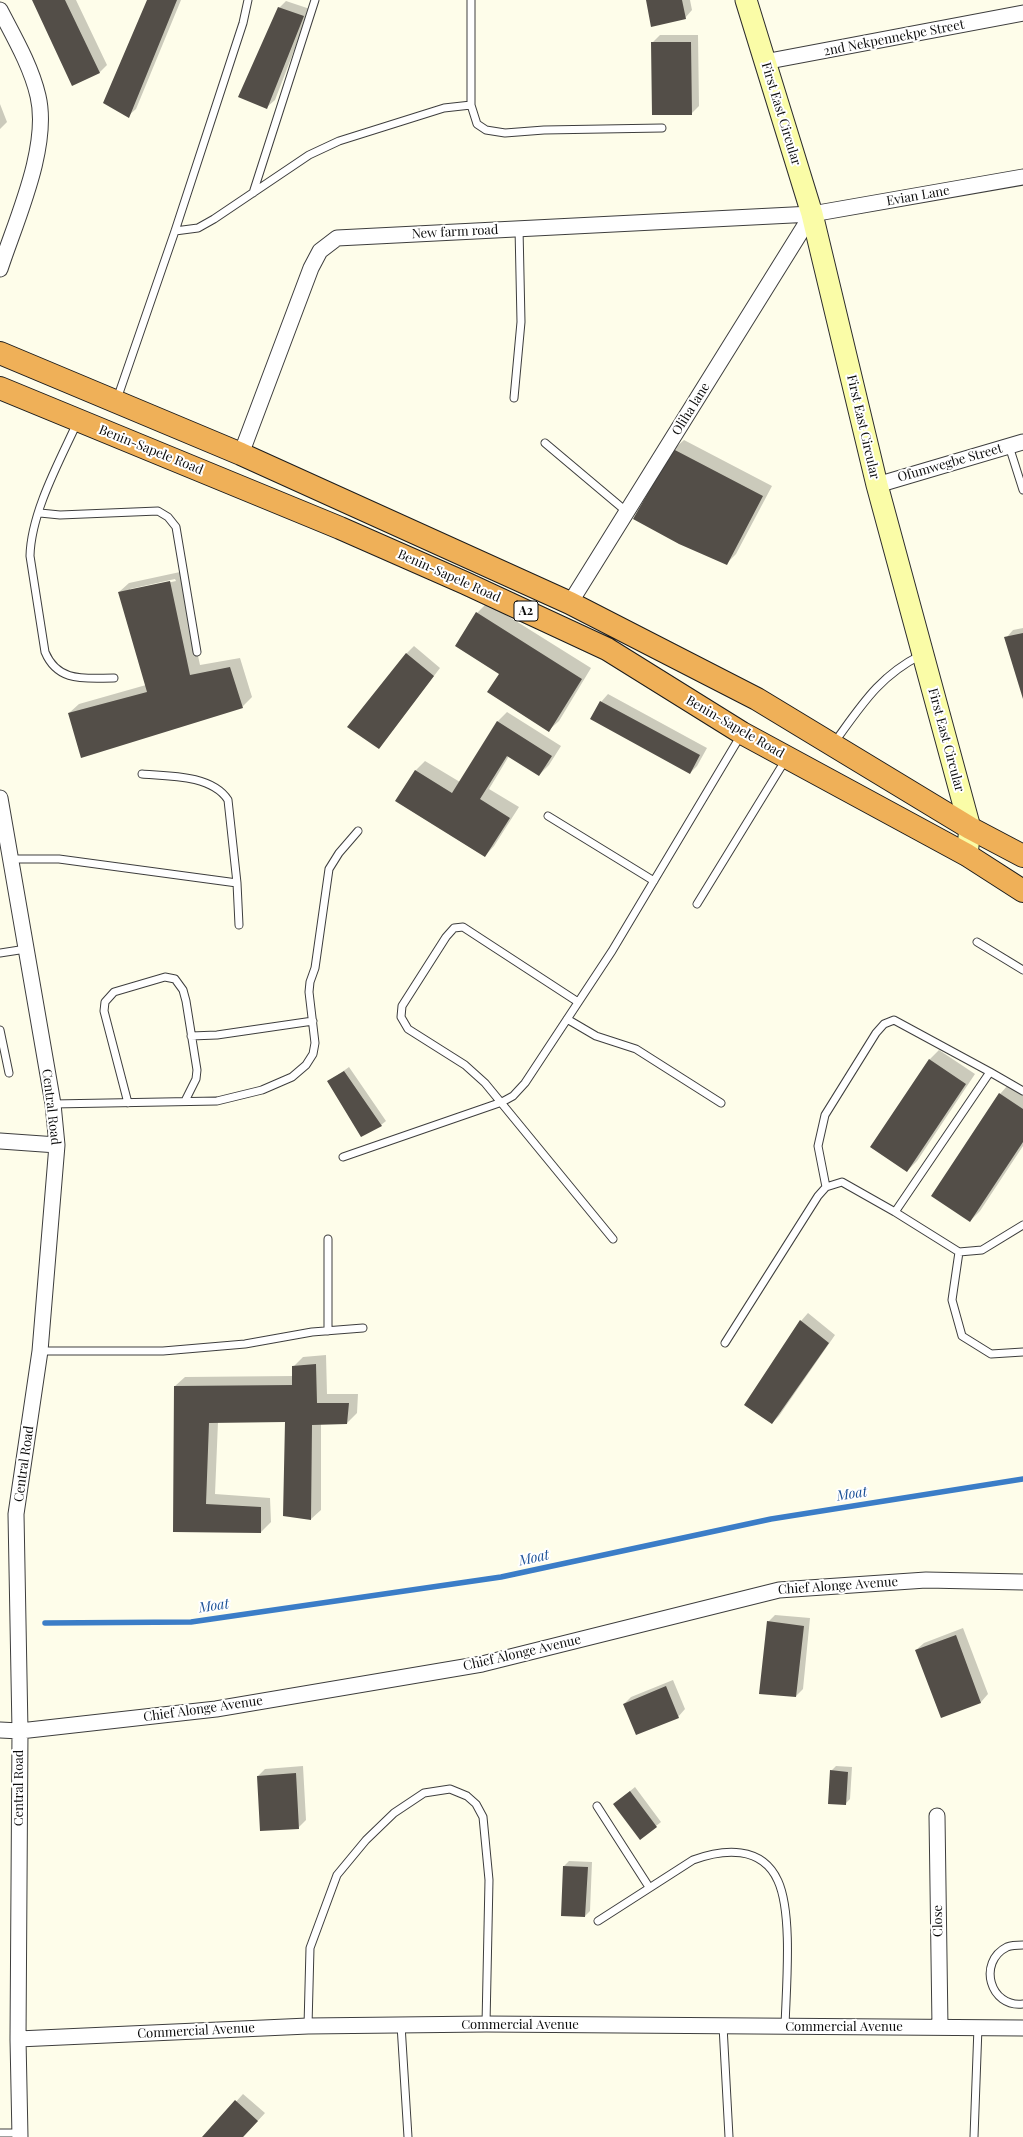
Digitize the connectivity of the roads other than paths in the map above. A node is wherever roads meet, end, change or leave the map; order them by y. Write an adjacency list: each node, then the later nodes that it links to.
1 (248, 0): 14 (lane)
2 (315, 0): 11 (lane)
3 (471, 0): 8 (lane)
4 (746, 0): 7 (street, First East Circular)
5 (0, 10): 15 (street)
6 (1023, 13): 7 (street, 2nd Nekpennekpe Street)
7 (764, 62): 12 (street, First East Circular)
8 (471, 105): 9 (lane); 11 (lane)
9 (662, 128)
10 (1023, 178): 12 (street, Evian Lane)
11 (253, 193): 14 (lane)
12 (812, 214): 13 (street, New farm road); 24 (street, First East Circular); 27 (street, Oliha lane)
13 (519, 228): 18 (lane); 23 (street, New farm road)
14 (175, 231): 19 (lane)
15 (0, 269)
16 (0, 353): 19 (highway, Benin-Sapele Road / A2)
17 (0, 388): 20 (highway, Benin-Sapele Road / A2)
18 (514, 398)
19 (116, 401): 23 (highway, Benin-Sapele Road / A2)
20 (78, 420): 26 (lane); 32 (highway, Benin-Sapele Road / A2)
21 (545, 443): 27 (lane)
22 (1016, 444): 24 (street, Ofumwegbe Street); 25 (lane)
23 (241, 454): 28 (highway, Benin-Sapele Road / A2)
24 (877, 485): 30 (street, First East Circular)
25 (1023, 490)
26 (40, 512): 29 (lane); 31 (lane)
27 (627, 512): 28 (street, Oliha lane)
28 (570, 603): 33 (highway, Benin-Sapele Road / A2)
29 (197, 652)
30 (923, 654): 33 (lane); 38 (street, First East Circular)
31 (114, 678)
32 (742, 733): 34 (highway, Benin-Sapele Road / A2); 43 (lane)
33 (832, 744): 38 (highway, Benin-Sapele Road / A2)
34 (788, 758): 40 (highway, Benin-Sapele Road / A2); 46 (lane)
35 (142, 774): 44 (lane)
36 (0, 798): 42 (street, Central Road)
37 (548, 816): 43 (lane)
38 (970, 828): 40 (street, First East Circular); 41 (highway, Benin-Sapele Road / A2)
39 (358, 831): 54 (lane)
40 (967, 855): 45 (highway, Benin-Sapele Road / A2)
41 (1023, 856)
42 (10, 859): 44 (lane); 49 (street, Central Road)
43 (654, 880): 52 (lane)
44 (238, 883): 47 (lane)
45 (1023, 891)
46 (697, 904)
47 (239, 925)
48 (977, 942): 51 (lane)
49 (26, 949): 50 (lane); 64 (street, Central Road)
50 (0, 953)
51 (1023, 970)
52 (578, 1002): 53 (lane); 61 (lane)
53 (567, 1019): 61 (lane); 63 (lane)
54 (313, 1020): 56 (lane); 60 (lane)
55 (0, 1030): 58 (lane)
56 (192, 1036): 60 (lane); 62 (lane)
57 (990, 1072): 59 (lane); 68 (lane); 69 (lane)
58 (9, 1073)
59 (1023, 1091)
60 (185, 1102): 62 (lane)
61 (502, 1102): 67 (lane); 72 (lane)
62 (128, 1103): 64 (lane)
63 (722, 1103)
64 (53, 1104): 66 (street, Central Road)
65 (0, 1141): 66 (street)
66 (57, 1145): 77 (street, Central Road)
67 (343, 1157)
68 (826, 1187): 69 (lane); 76 (lane)
69 (895, 1212): 73 (lane)
70 (1023, 1225): 73 (lane)
71 (328, 1239): 75 (lane)
72 (613, 1240)
73 (959, 1252): 78 (lane)
74 (363, 1328): 75 (lane)
75 (328, 1331): 77 (lane)
76 (725, 1343)
77 (40, 1351): 81 (street, Central Road)
78 (1023, 1352)
79 (1023, 1582): 81 (street, Chief Alonge Avenue)
80 (0, 1730): 81 (street, Chief Alonge Avenue)
81 (20, 1731): 96 (street, Central Road)
82 (597, 1806): 84 (lane)
83 (937, 1816): 93 (street, Close)
84 (649, 1887): 85 (lane); 92 (lane)
85 (598, 1921)
86 (1023, 1945): 87 (lane)
87 (1023, 2004)
88 (486, 2024): 89 (street, Commercial Avenue); 90 (lane); 91 (street, Commercial Avenue)
89 (401, 2025): 90 (street, Commercial Avenue); 99 (lane)
90 (308, 2026): 96 (street, Commercial Avenue)
91 (723, 2026): 92 (street, Commercial Avenue); 100 (lane)
92 (785, 2027): 93 (street, Commercial Avenue)
93 (940, 2027): 94 (street, Commercial Avenue)
94 (978, 2027): 95 (street, Commercial Avenue); 101 (lane)
95 (1023, 2028)
96 (18, 2039): 98 (street, Central Road)
97 (0, 2133): 98 (lane)
98 (20, 2135)
99 (408, 2137)
100 (729, 2137)
101 (974, 2137)

